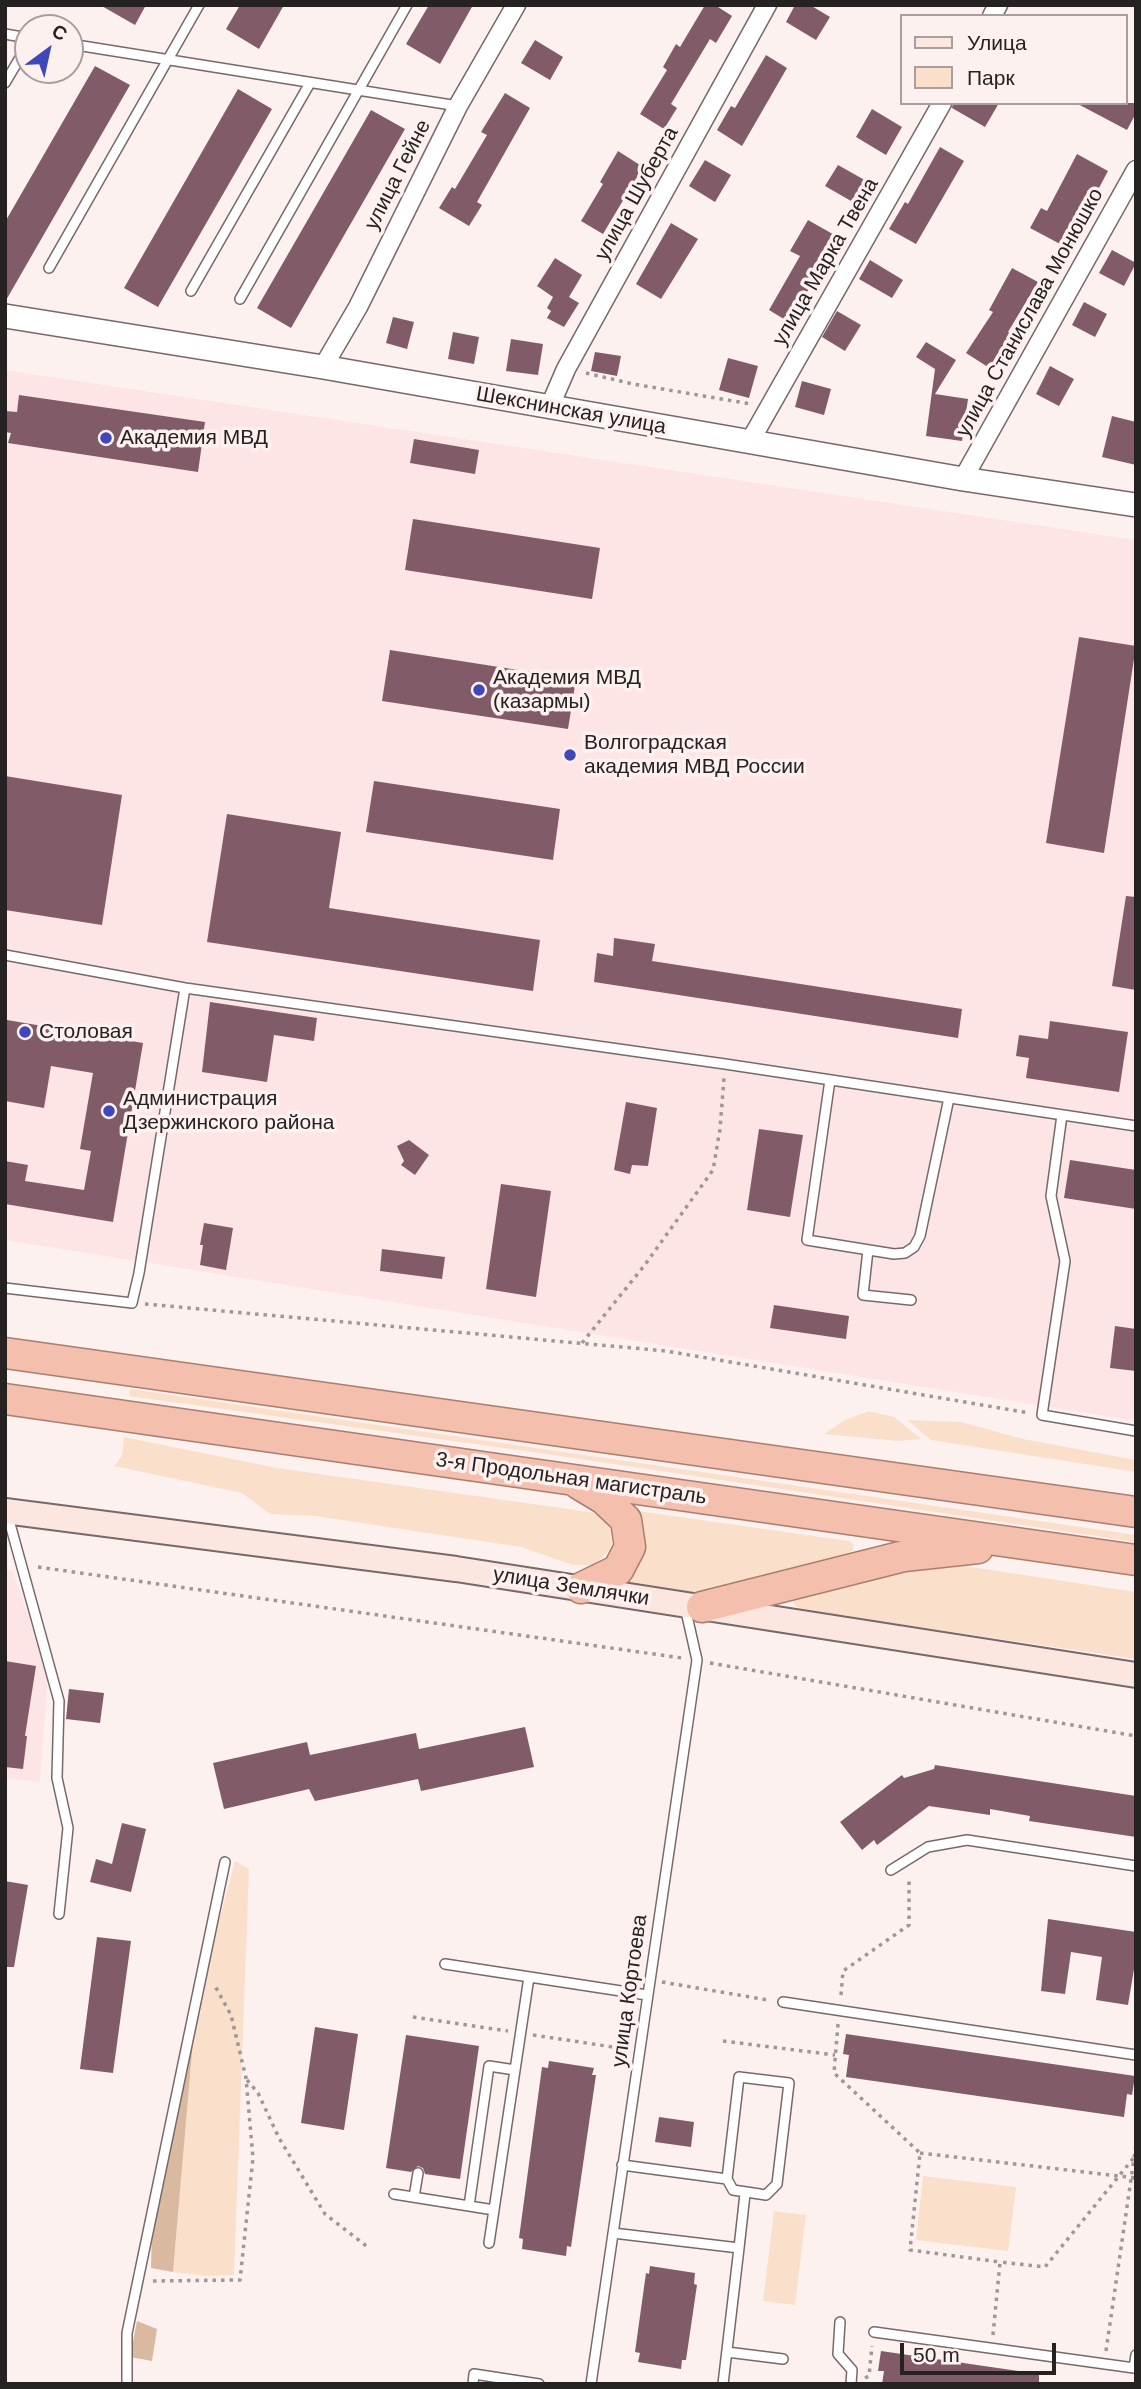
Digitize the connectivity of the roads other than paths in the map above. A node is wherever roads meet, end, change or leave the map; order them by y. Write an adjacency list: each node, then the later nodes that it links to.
1 (200, 5): 6 (lane)
2 (407, 5): 10 (lane)
3 (516, 5): 12 (street, улица Гейне)
4 (767, 5): 19 (street, улица Шуберта)
5 (84, 46): 6 (lane)
6 (168, 60): 9 (lane); 14 (lane)
7 (14, 68): 8 (lane)
8 (5, 83)
9 (310, 83): 10 (lane); 15 (lane)
10 (359, 90): 12 (lane); 16 (lane)
11 (941, 105): 20 (street, улица Марка Твена)
12 (458, 106): 18 (street, улица Гейне)
13 (1136, 170): 21 (street, улица Станислава Монюшко)
14 (49, 268)
15 (191, 291)
16 (240, 299)
17 (5, 316): 18 (street, Шекснинская улица)
18 (323, 368): 19 (street, Шекснинская улица)
19 (550, 406): 20 (street, Шекснинская улица)
20 (749, 443): 21 (street, Шекснинская улица)
21 (963, 479): 22 (street, Шекснинская улица)
22 (1136, 505)
23 (5, 955): 24 (lane)
24 (185, 988): 25 (lane); 30 (lane)
25 (830, 1080): 26 (lane); 29 (lane)
26 (949, 1098): 27 (lane); 29 (lane)
27 (1062, 1115): 28 (lane); 34 (lane)
28 (1136, 1126)
29 (868, 1250): 31 (lane)
30 (5, 1288)
31 (911, 1300)
32 (5, 1353): 37 (highway)
33 (5, 1399): 35 (highway, 3-я Продольная магистраль)
34 (1136, 1431)
35 (570, 1479): 38 (highway, 3-я Продольная магистраль); 40 (highway)
36 (6, 1511): 40 (main road, улица Землячки); 46 (lane)
37 (1136, 1512)
38 (1027, 1544): 39 (highway, 3-я Продольная магистраль); 41 (highway)
39 (1136, 1560)
40 (581, 1588): 41 (main road, улица Землячки)
41 (693, 1606): 42 (main road, улица Землячки); 49 (lane, улица Кортоева)
42 (1136, 1675)
43 (225, 1862): 69 (lane)
44 (1136, 1866): 45 (lane)
45 (891, 1870)
46 (59, 1913)
47 (445, 1964): 48 (lane)
48 (528, 1977): 49 (lane); 52 (lane)
49 (647, 1995): 53 (lane, улица Кортоева)
50 (782, 2002): 51 (lane)
51 (1136, 2055)
52 (515, 2070): 59 (lane); 60 (lane)
53 (622, 2165): 55 (lane); 61 (lane, улица Кортоева)
54 (418, 2173): 58 (lane)
55 (727, 2179): 57 (lane); 57 (lane)
56 (394, 2194): 58 (lane)
57 (746, 2194): 63 (lane)
58 (414, 2197): 59 (lane)
59 (469, 2206): 60 (lane)
60 (494, 2210): 62 (lane)
61 (613, 2233): 63 (lane); 72 (lane, улица Кортоева)
62 (489, 2243)
63 (739, 2248): 66 (lane)
64 (840, 2322): 74 (lane)
65 (874, 2332): 67 (lane)
66 (727, 2352): 68 (lane); 73 (lane)
67 (1136, 2355)
68 (783, 2359)
69 (127, 2384)
70 (473, 2384): 71 (lane)
71 (539, 2384)
72 (591, 2384)
73 (723, 2384)
74 (851, 2384)

